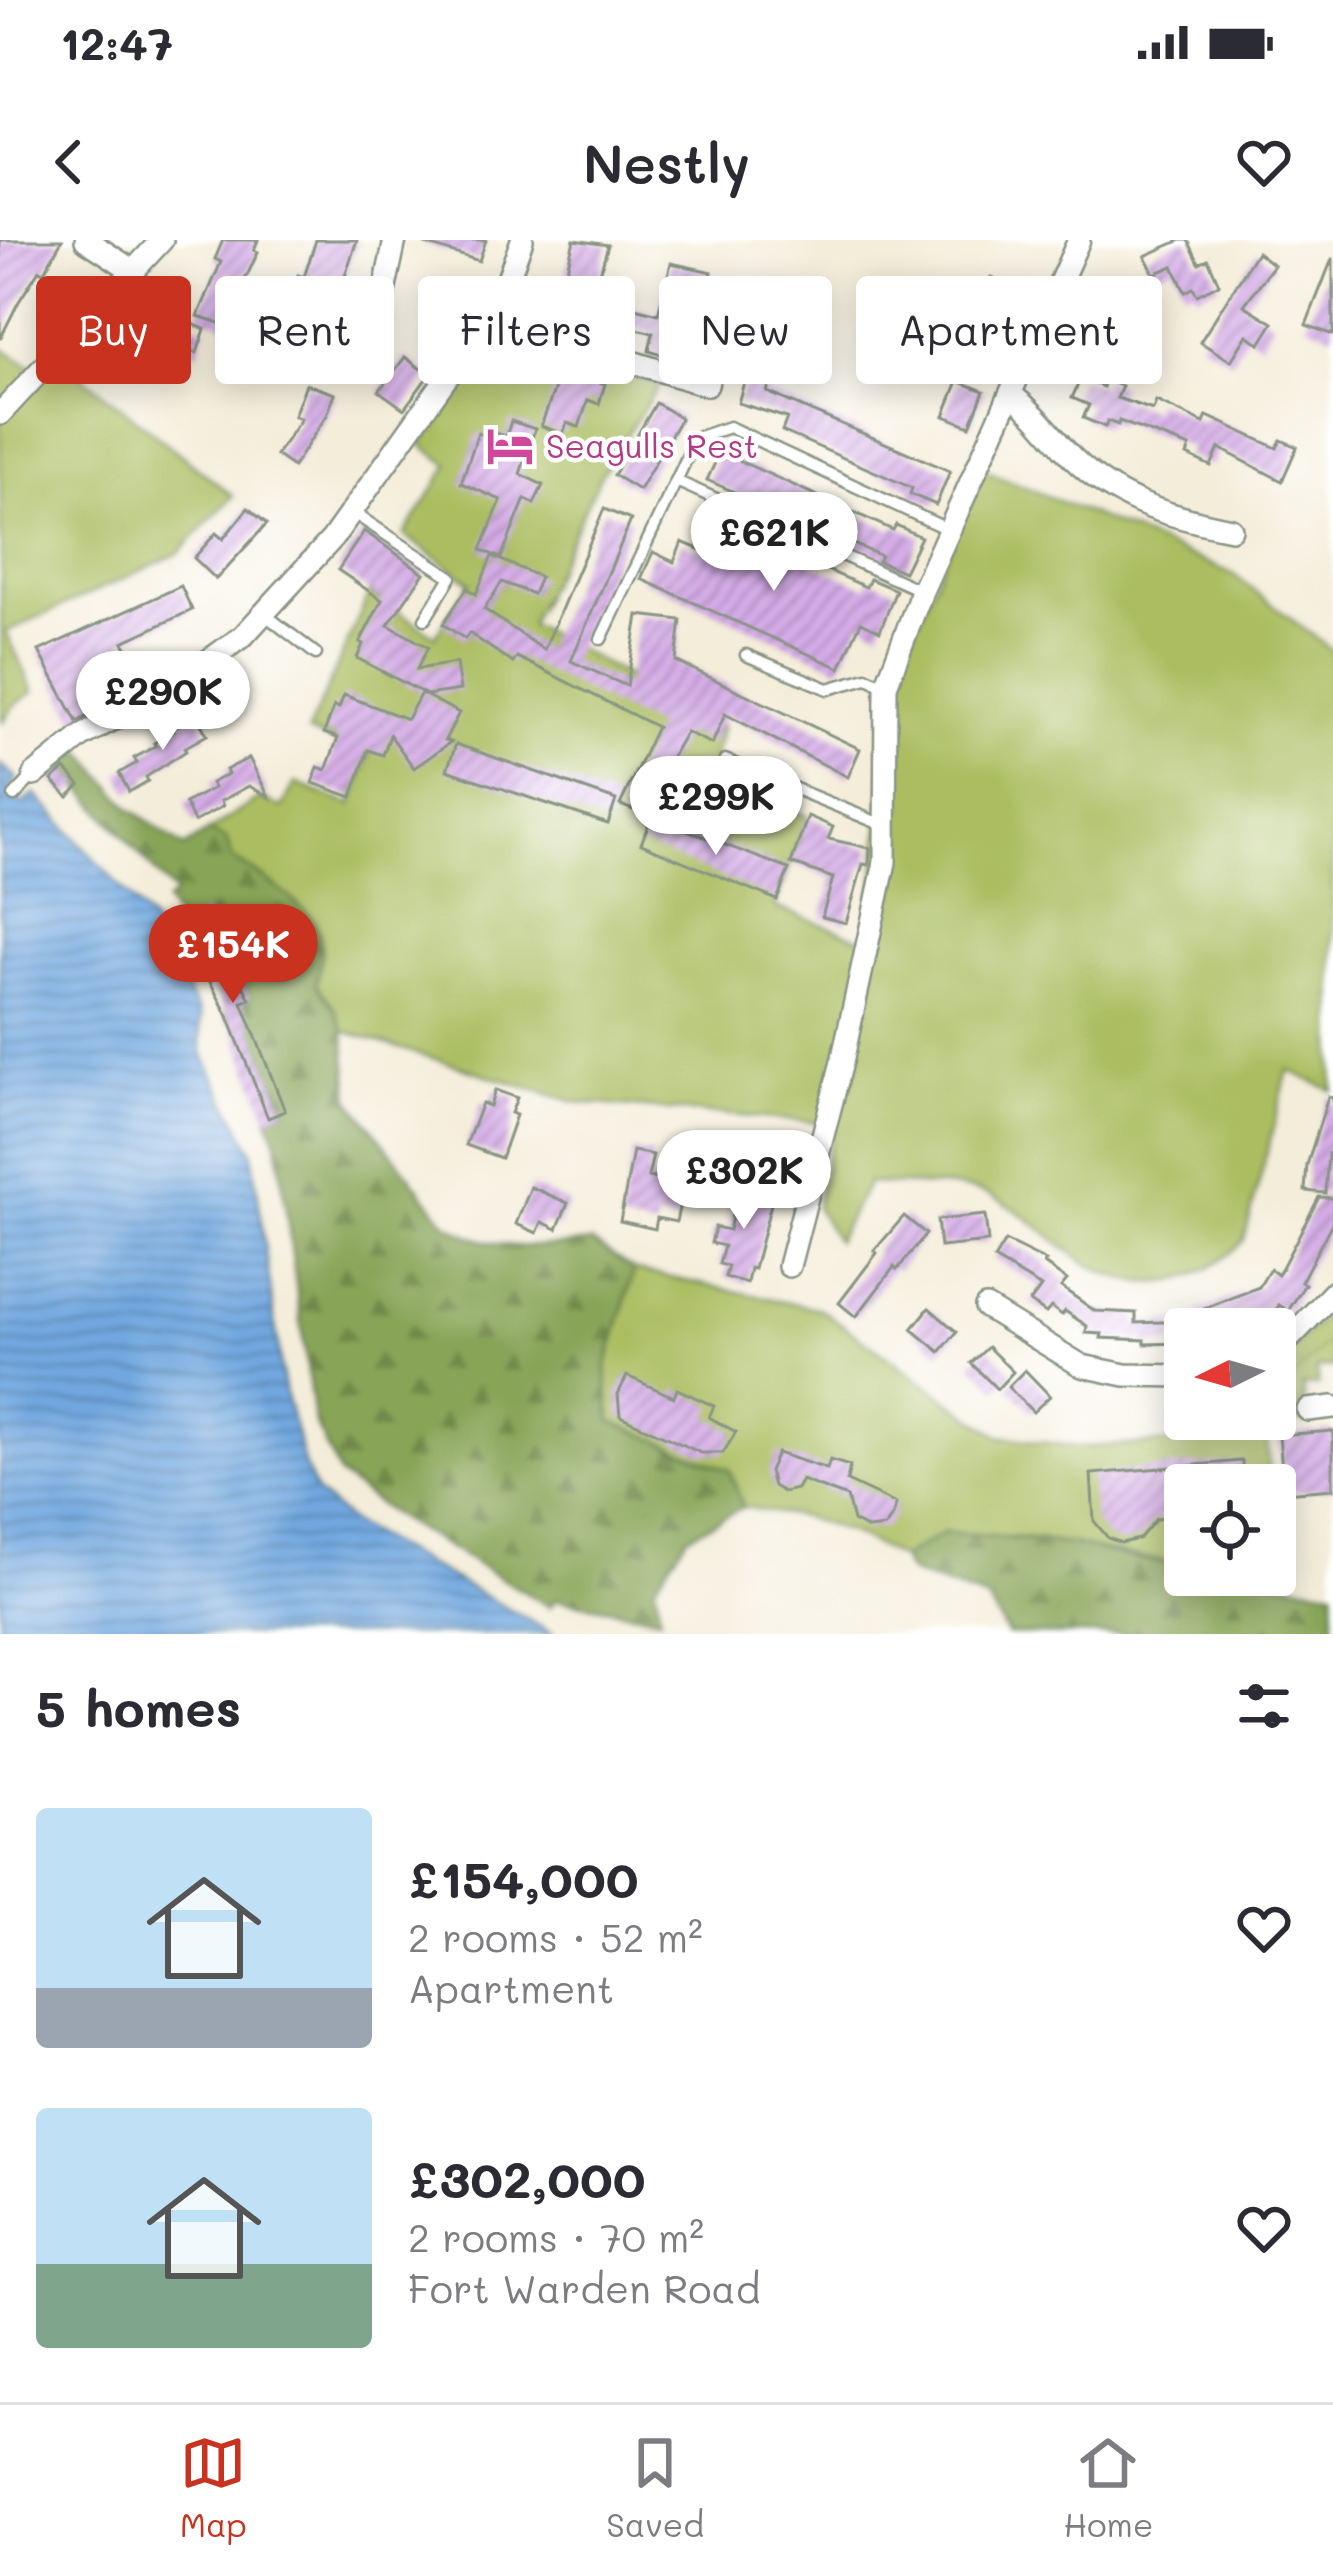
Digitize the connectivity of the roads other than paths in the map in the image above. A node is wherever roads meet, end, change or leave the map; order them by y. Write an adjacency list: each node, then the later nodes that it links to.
1 (86, 240): 6 (street)
2 (162, 240): 6 (street)
3 (395, 240): 7 (street)
4 (522, 240): 8 (street)
5 (1079, 240): 10 (street)
6 (135, 272): 11 (street)
7 (387, 276)
8 (509, 276)
9 (442, 384): 13 (street)
10 (1012, 394): 14 (street); 15 (street)
11 (0, 414)
12 (676, 481): 14 (lane); 16 (lane); 19 (lane)
13 (352, 512): 17 (street); 18 (lane)
14 (949, 530): 16 (street)
15 (1231, 530)
16 (922, 591): 22 (street)
17 (263, 613): 20 (lane); 24 (street)
18 (424, 619)
19 (601, 639)
20 (316, 654)
21 (746, 656): 22 (lane)
22 (886, 686): 26 (street)
23 (725, 760): 26 (lane)
24 (34, 775): 25 (lane)
25 (14, 796)
26 (885, 826): 27 (street)
27 (789, 1266)
28 (1333, 1293): 30 (street)
29 (986, 1307): 31 (street)
30 (1296, 1332)
31 (1164, 1376)
32 (1333, 1407): 33 (street)
33 (1308, 1410)

